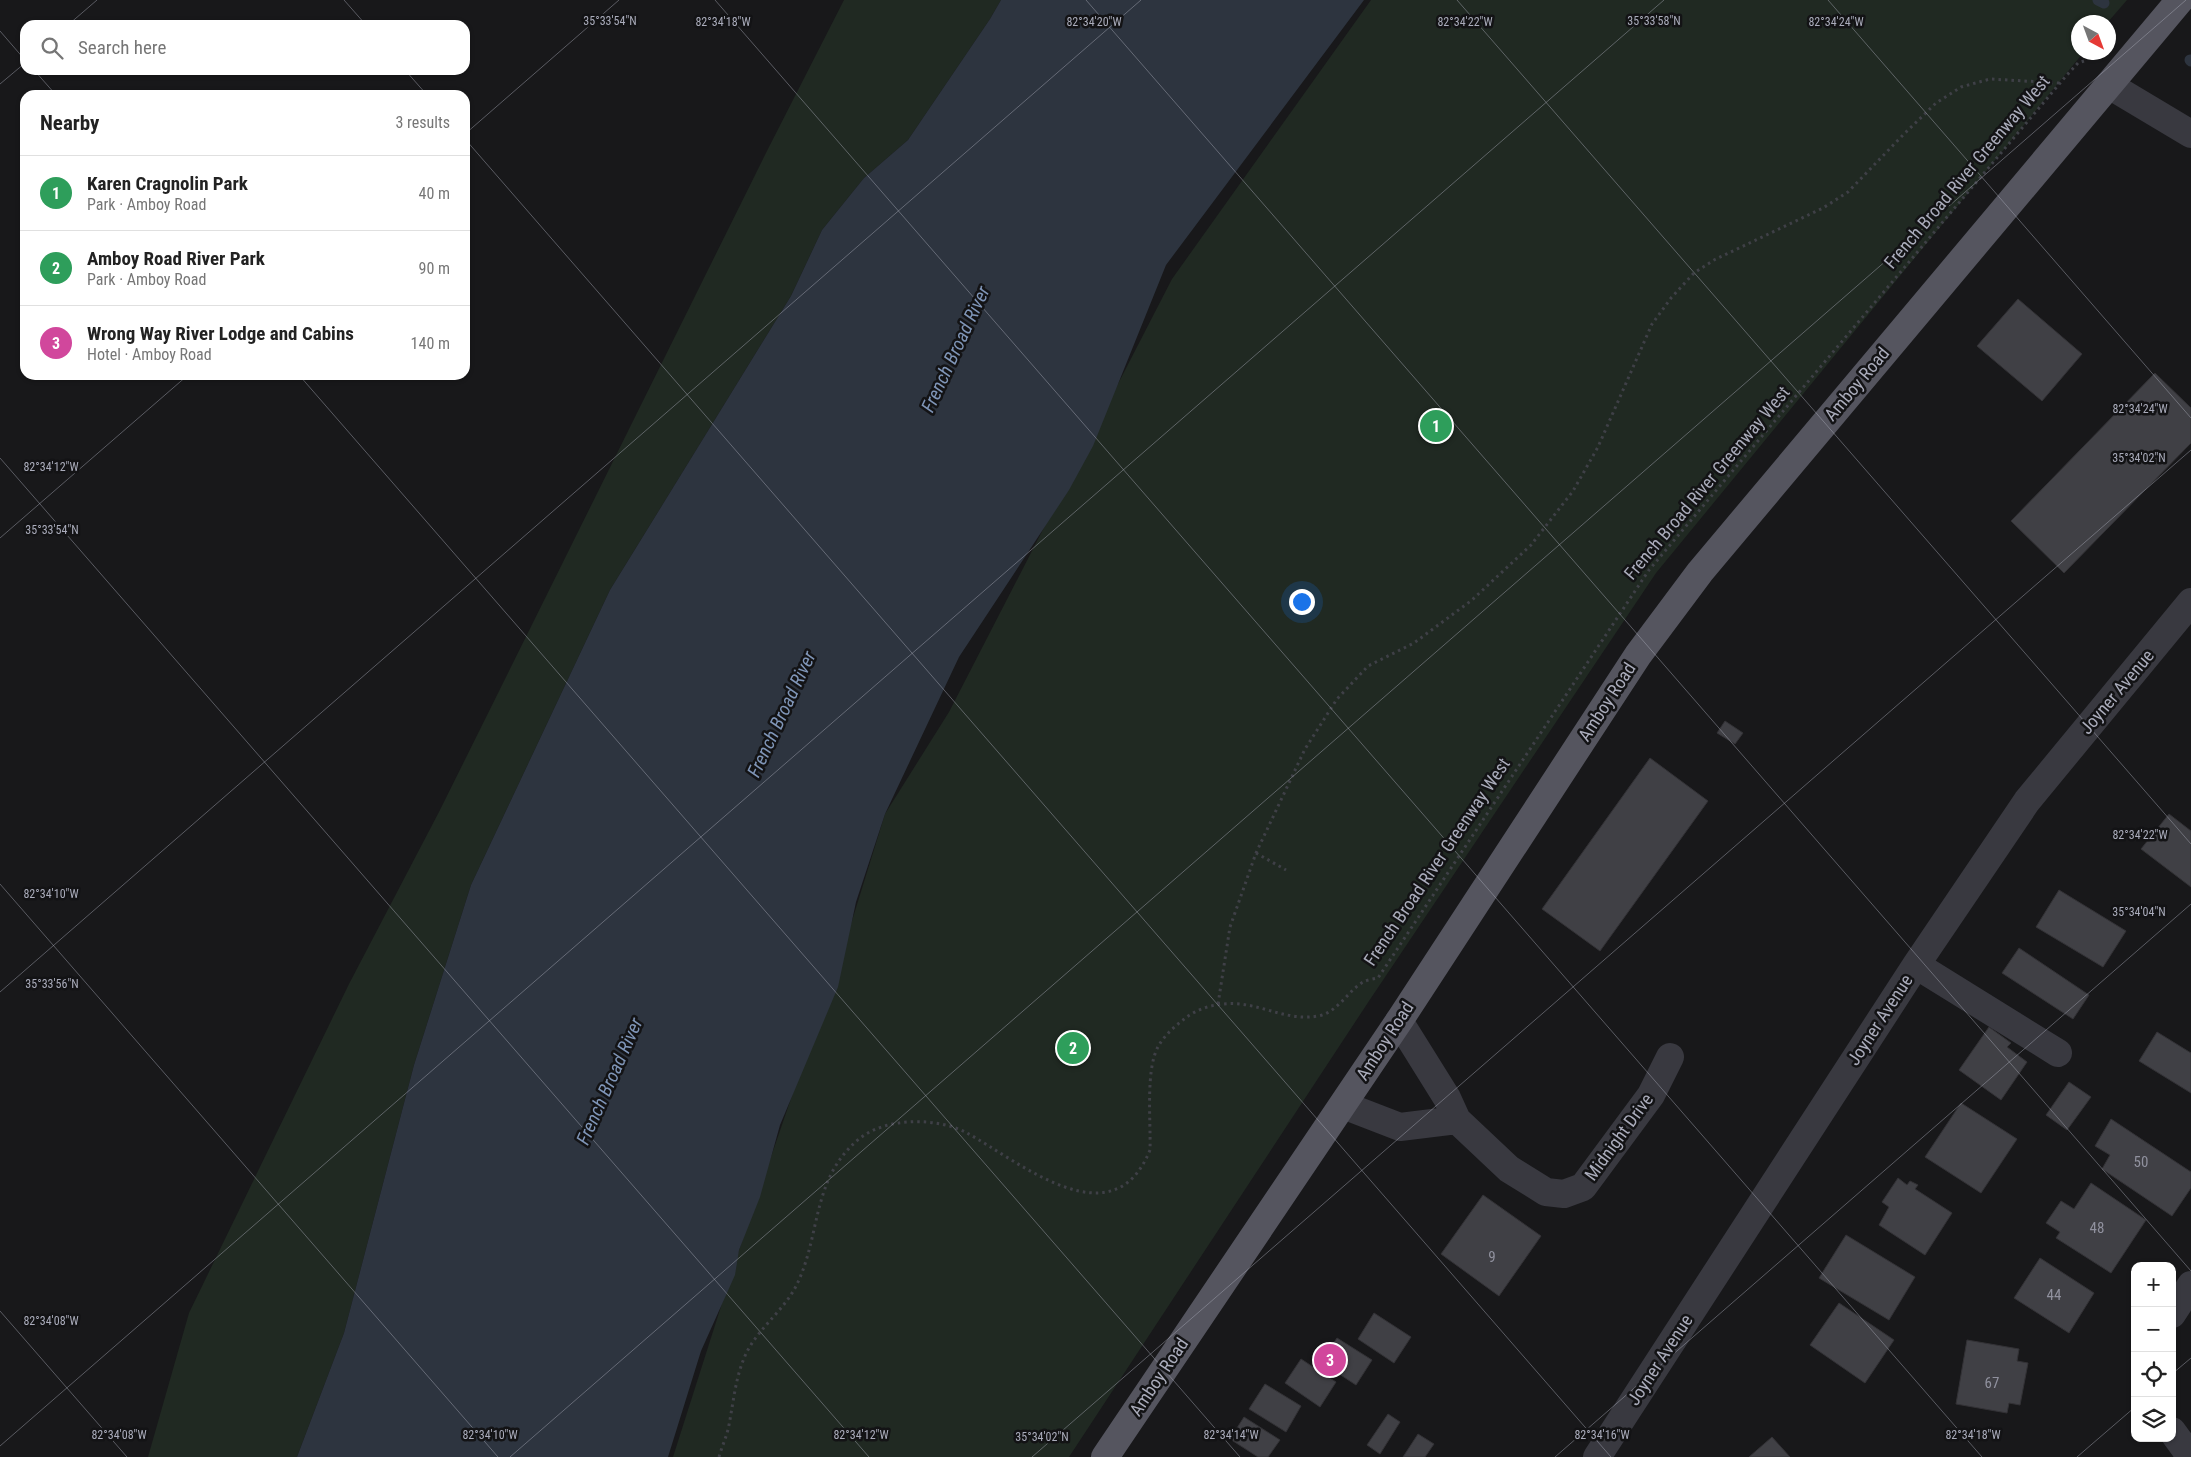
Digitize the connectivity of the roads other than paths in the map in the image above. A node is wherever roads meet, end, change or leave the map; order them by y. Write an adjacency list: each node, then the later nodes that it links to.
1 (2180, 0): 2 (main road, Amboy Road)
2 (2109, 85): 3 (street); 6 (main road, Amboy Road)
3 (2191, 134)
4 (2191, 602): 5 (street, Joyner Avenue)
5 (1916, 964): 7 (street); 15 (street, Joyner Avenue)
6 (1399, 1021): 9 (main road, Amboy Road); 10 (street, Midnight Drive)
7 (2058, 1053)
8 (1670, 1057): 10 (street, Midnight Drive)
9 (1343, 1105): 10 (street); 14 (main road, Amboy Road)
10 (1457, 1120)
11 (2191, 1285): 12 (street)
12 (2176, 1308)
13 (2176, 1436): 16 (street)
14 (1105, 1457)
15 (1597, 1457)
16 (2191, 1457)

